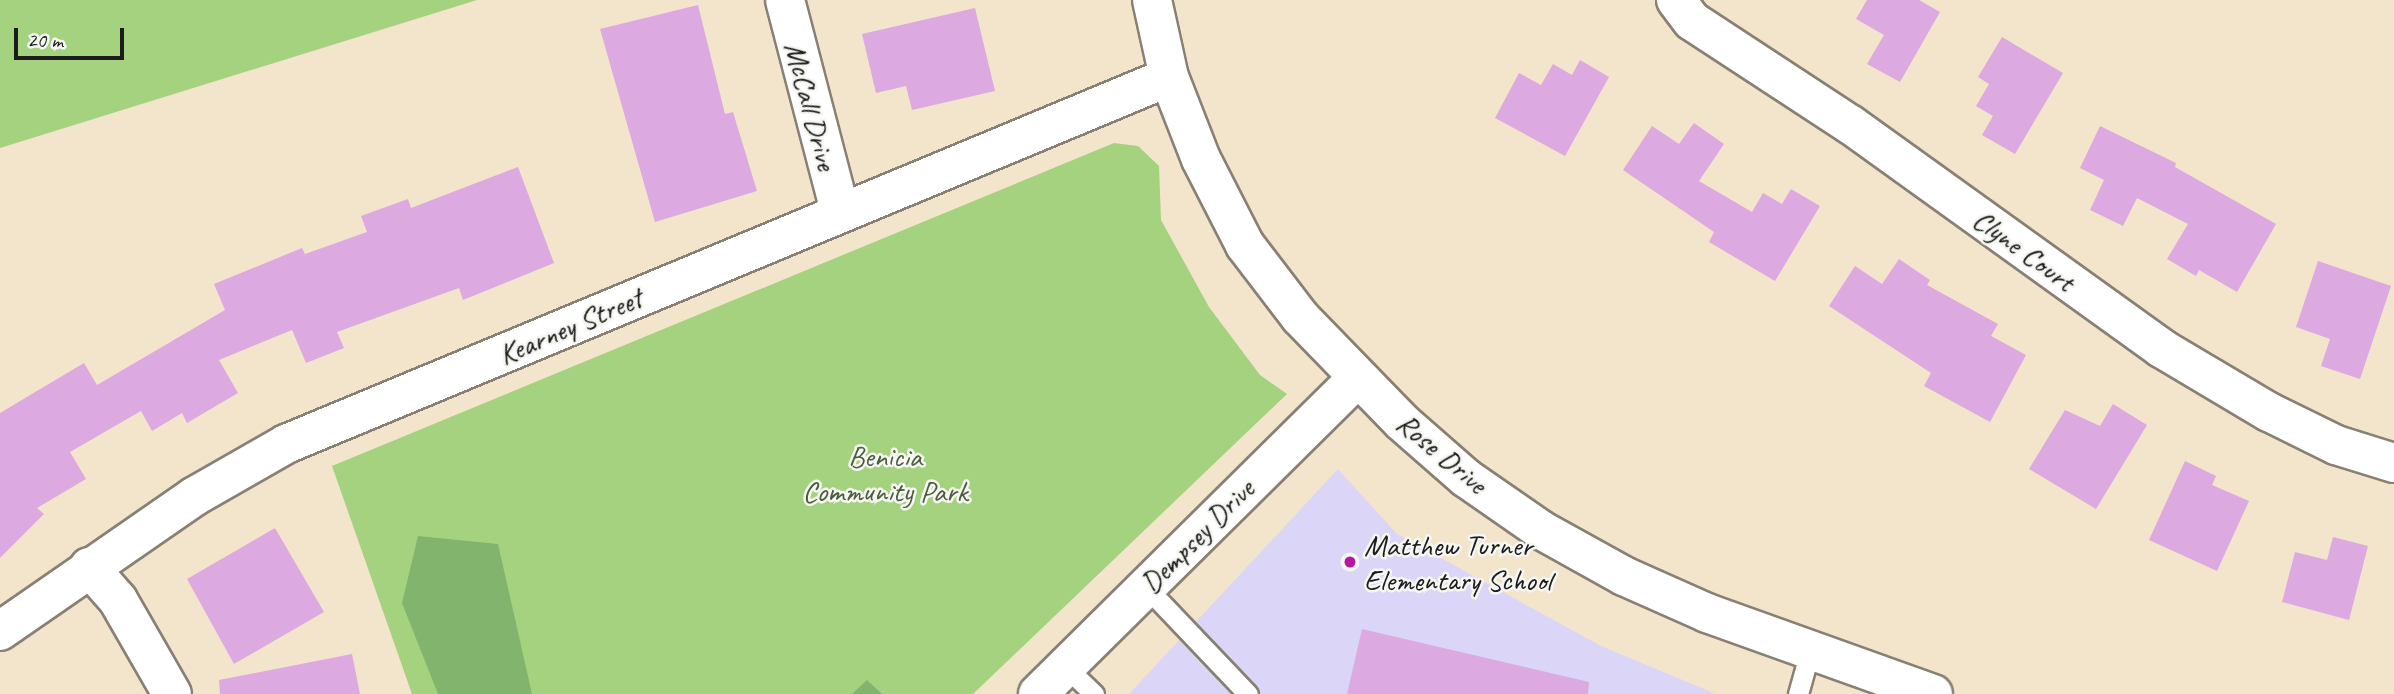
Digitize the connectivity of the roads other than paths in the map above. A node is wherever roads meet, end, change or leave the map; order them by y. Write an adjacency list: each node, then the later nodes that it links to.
1 (785, 0): 5 (street, McCall Drive)
2 (1152, 0): 4 (street, Rose Drive)
3 (1676, 0): 7 (street, Clyne Court)
4 (1170, 77): 5 (street, Kearney Street); 6 (street, Rose Drive)
5 (840, 211): 8 (street, Kearney Street)
6 (1356, 379): 9 (street, Dempsey Drive); 11 (street, Rose Drive)
7 (2394, 463)
8 (89, 567): 10 (street, Kearney Street); 13 (street)
9 (1146, 587): 12 (street, Dempsey Drive); 16 (lane)
10 (0, 631)
11 (1810, 651): 17 (lane); 18 (street, Rose Drive)
12 (1066, 667): 14 (street, Dempsey Drive); 15 (lane)
13 (172, 694)
14 (1038, 694)
15 (1094, 694)
16 (1248, 694)
17 (1798, 694)
18 (1933, 694)

